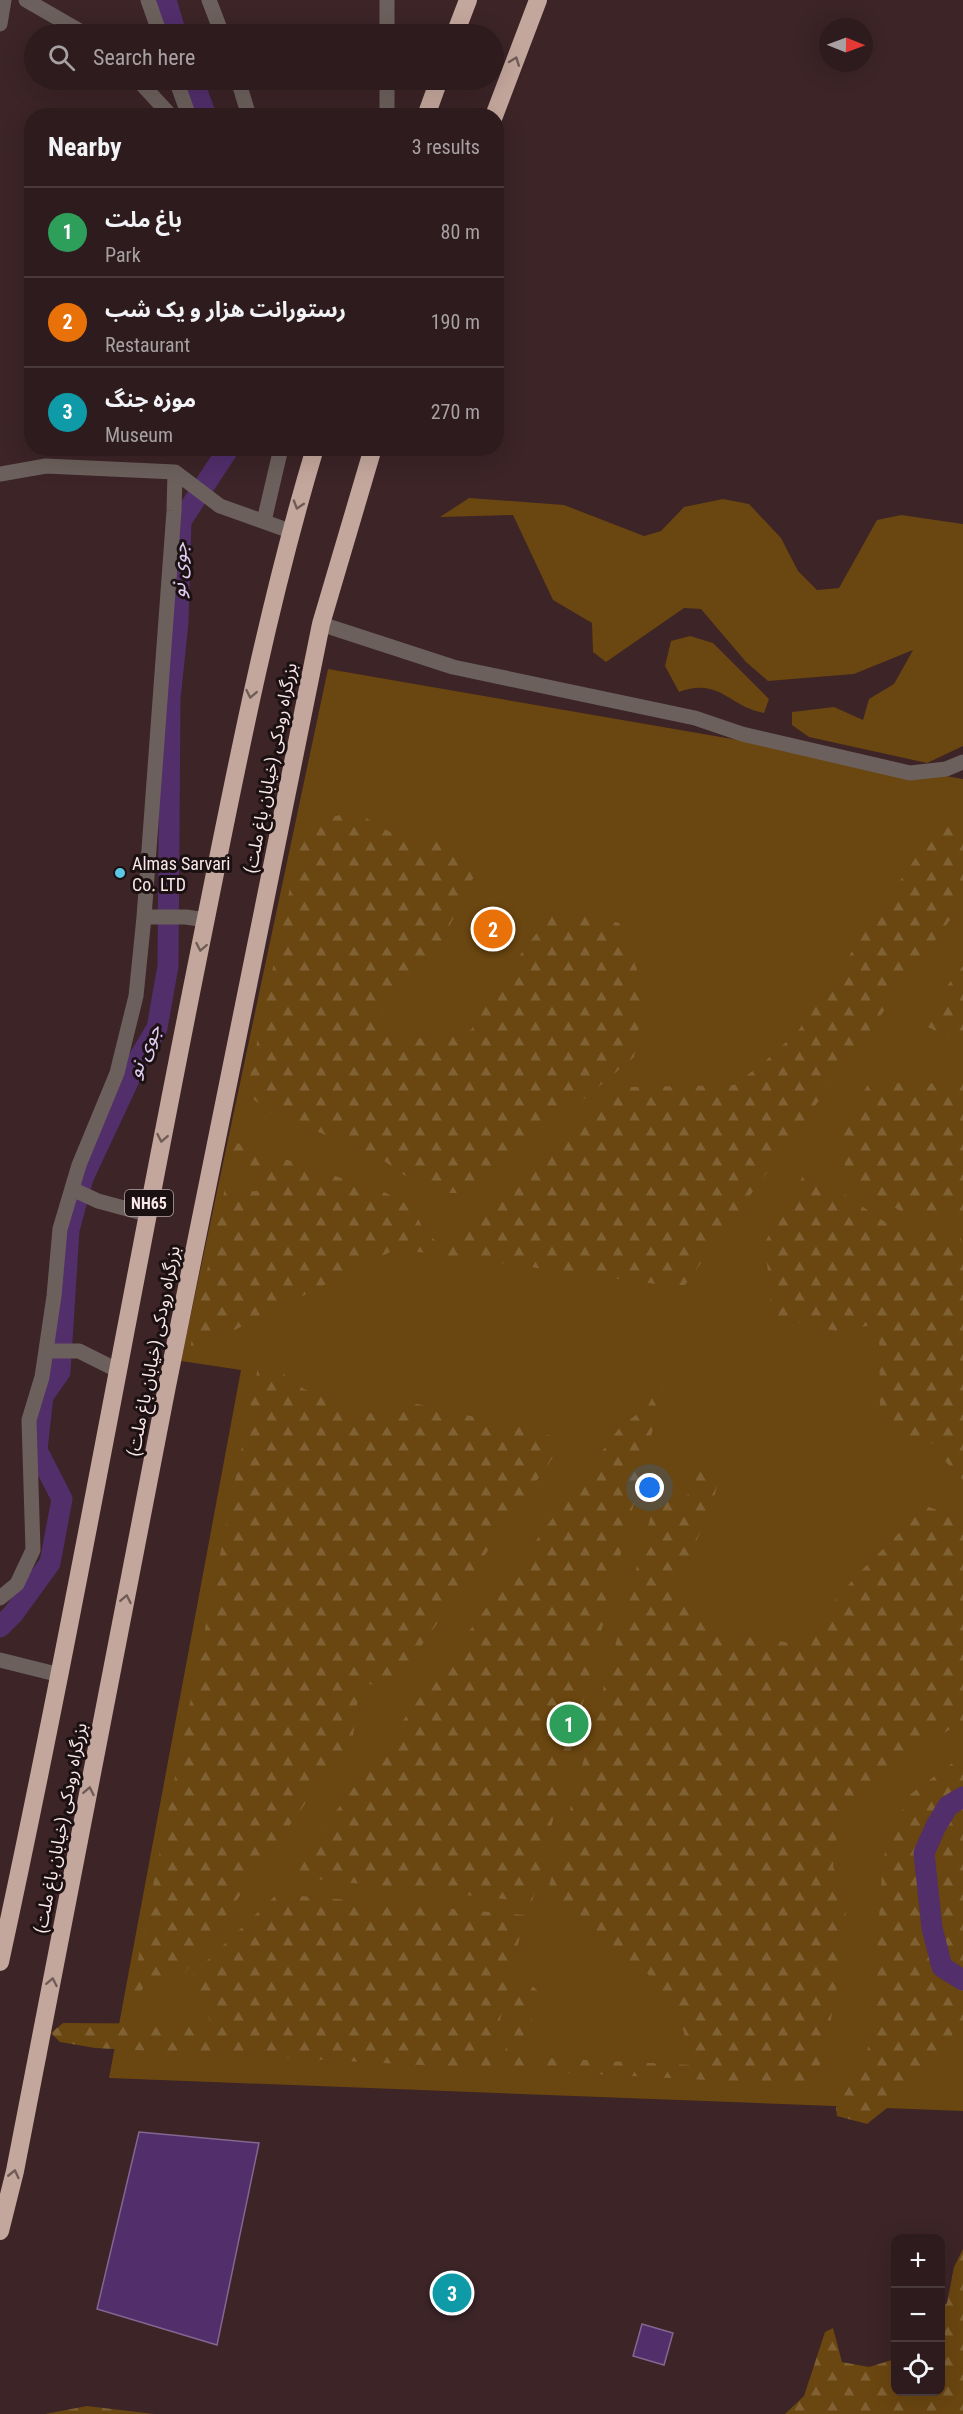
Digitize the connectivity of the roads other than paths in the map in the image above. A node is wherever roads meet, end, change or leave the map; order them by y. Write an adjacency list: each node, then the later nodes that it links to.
1 (4, 0): 8 (street)
2 (26, 0): 9 (street)
3 (148, 0): 10 (street)
4 (209, 0): 11 (street)
5 (387, 0): 12 (street)
6 (468, 0): 13 (highway)
7 (538, 0): 20 (highway, one-way to 7)
8 (0, 24)
9 (68, 24)
10 (156, 24)
11 (218, 24)
12 (387, 24)
13 (459, 24)
14 (147, 90): 21 (street)
15 (180, 90): 22 (street)
16 (241, 90): 23 (street)
17 (387, 90): 24 (street)
18 (435, 90): 25 (highway)
19 (504, 90): 26 (highway, one-way to 19)
20 (504, 90)
21 (164, 108)
22 (186, 108)
23 (247, 108)
24 (387, 108)
25 (429, 108)
26 (497, 108)
27 (279, 456): 32 (street)
28 (313, 456): 33 (highway, بزرگراه رودکی (خیابان باغ ملت) / NH65, one-way to 33)
29 (371, 456): 34 (highway, بزرگراه رودکی (خیابان باغ ملت))
30 (174, 472): 31 (street); 32 (street); 36 (street)
31 (0, 474)
32 (264, 521): 33 (street)
33 (290, 531): 37 (highway, بزرگراه رودکی (خیابان باغ ملت) / NH65, one-way to 37)
34 (321, 624): 35 (street); 46 (highway, بزرگراه رودکی (خیابان باغ ملت), one-way to 34)
35 (963, 762)
36 (152, 917): 37 (street); 38 (street)
37 (206, 921): 39 (highway, بزرگراه رودکی (خیابان باغ ملت) / NH65, one-way to 39)
38 (74, 1190): 39 (street); 40 (street)
39 (146, 1214): 41 (highway, بزرگراه رودکی (خیابان باغ ملت) / NH65)
40 (52, 1351): 41 (street); 42 (street)
41 (117, 1370): 44 (highway, بزرگراه رودکی (خیابان باغ ملت) / NH65)
42 (0, 1598)
43 (3, 1660): 44 (street)
44 (60, 1675): 45 (highway, بزرگراه رودکی (خیابان باغ ملت) / NH65)
45 (0, 1962)
46 (0, 2230)

